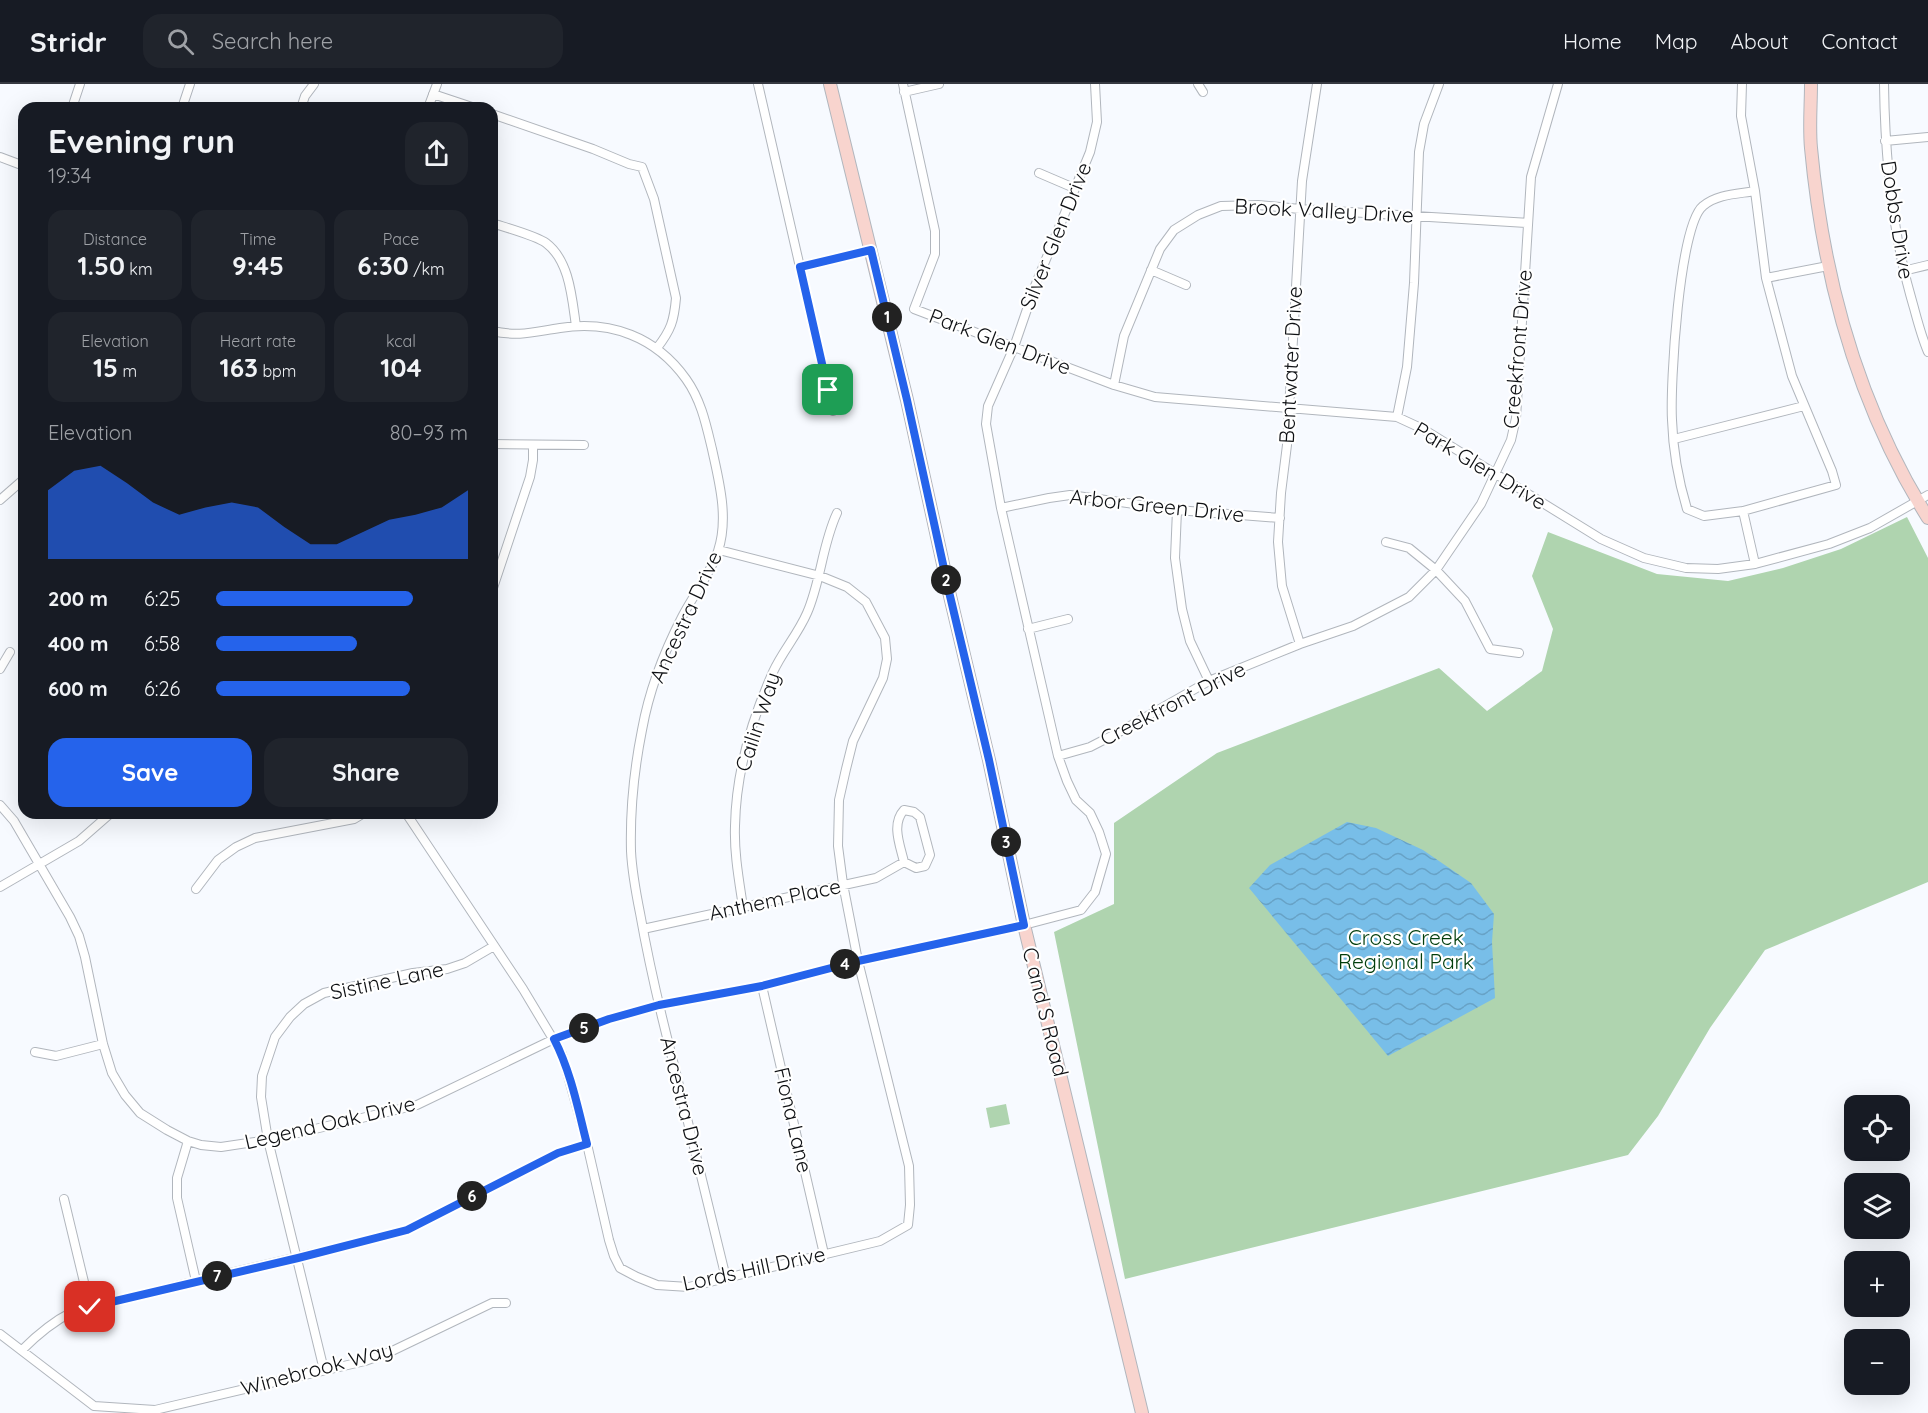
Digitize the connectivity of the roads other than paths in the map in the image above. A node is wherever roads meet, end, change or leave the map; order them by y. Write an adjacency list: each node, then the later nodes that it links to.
1 (80, 84): 17 (street)
2 (190, 84): 18 (street)
3 (314, 84): 19 (street)
4 (437, 84): 16 (street)
5 (758, 84): 37 (street)
6 (830, 84): 34 (main road, C and S Road)
7 (939, 84): 15 (street)
8 (1095, 84): 28 (street, Silver Glen Drive)
9 (1317, 84): 30 (street, Bentwater Drive)
10 (1439, 84): 31 (street)
11 (1558, 84): 32 (street, Creekfront Drive)
12 (1742, 84): 29 (street)
13 (1811, 84): 36 (main road)
14 (1884, 84): 24 (street, Dobbs Drive)
15 (903, 88): 44 (street, Park Glen Drive)
16 (433, 94): 20 (street); 21 (street)
17 (74, 102)
18 (184, 102)
19 (303, 102)
20 (430, 102)
21 (457, 102)
22 (498, 116): 45 (street)
23 (1928, 137): 24 (street)
24 (1885, 141): 39 (street, Dobbs Drive)
25 (0, 157): 26 (street)
26 (18, 164)
27 (1039, 172): 28 (street)
28 (1074, 188): 44 (street, Silver Glen Drive)
29 (1755, 191): 40 (street); 52 (street)
30 (1300, 209): 31 (street, Brook Valley Drive); 38 (street, Brook Valley Drive); 49 (street, Bentwater Drive)
31 (1417, 216): 32 (street, Brook Valley Drive); 51 (street)
32 (1528, 223): 56 (street, Creekfront Drive)
33 (498, 225): 42 (street)
34 (871, 250): 37 (street); 90 (main road, C and S Road)
35 (1928, 265): 39 (street)
36 (1828, 266): 40 (street); 58 (main road)
37 (800, 267): 50 (street)
38 (1151, 270): 41 (street); 47 (street, Brook Valley Drive)
39 (1903, 271): 46 (street, Dobbs Drive)
40 (1766, 278): 48 (street)
41 (1186, 285)
42 (576, 326): 43 (street, Ancestra Drive); 45 (street, Ancestra Drive)
43 (498, 332)
44 (1014, 347): 47 (street, Park Glen Drive); 60 (street, Silver Glen Drive)
45 (657, 348): 67 (street, Ancestra Drive)
46 (1928, 352)
47 (1114, 385): 49 (street, Park Glen Drive)
48 (1804, 406): 52 (street); 62 (street)
49 (1288, 408): 51 (street, Park Glen Drive); 64 (street, Bentwater Drive)
50 (833, 411)
51 (1397, 417): 56 (street, Park Glen Drive)
52 (1674, 439): 62 (street)
53 (498, 444): 54 (street)
54 (533, 445): 55 (street); 70 (street)
55 (584, 445)
56 (1495, 473): 68 (street, Park Glen Drive); 69 (street, Creekfront Drive)
57 (18, 484): 59 (street)
58 (1923, 498): 65 (main road); 68 (street, Park Glen Drive)
59 (0, 500)
60 (1000, 508): 61 (street, Arbor Green Drive); 73 (street, Silver Glen Drive)
61 (1177, 510): 64 (street, Arbor Green Drive); 78 (street)
62 (1743, 511): 68 (street)
63 (837, 513): 71 (street, Cailin Way)
64 (1280, 518): 74 (street, Bentwater Drive)
65 (1928, 518)
66 (1386, 542): 69 (street)
67 (719, 550): 71 (street); 91 (street, Ancestra Drive)
68 (1755, 564)
69 (1436, 570): 74 (street, Creekfront Drive); 76 (street)
70 (498, 573)
71 (820, 576): 86 (street); 89 (street, Cailin Way)
72 (1068, 619): 73 (street)
73 (1028, 629): 79 (street, Silver Glen Drive)
74 (1300, 644): 78 (street, Creekfront Drive)
75 (10, 652): 77 (street)
76 (1519, 653)
77 (0, 669)
78 (1209, 681): 79 (street, Creekfront Drive)
79 (1058, 756): 90 (street, Silver Glen Drive)
80 (0, 805): 85 (street, Legend Oak Drive)
81 (104, 819): 85 (street)
82 (354, 819): 88 (street)
83 (410, 819): 92 (street, Lords Hill Drive)
84 (904, 862): 84 (street, Anthem Place); 86 (street, Anthem Place)
85 (39, 864): 87 (street); 97 (street, Legend Oak Drive)
86 (843, 884): 89 (street, Anthem Place); 93 (street)
87 (0, 887)
88 (196, 889)
89 (743, 907): 91 (street, Anthem Place)
90 (1024, 925): 93 (street, Legend Oak Drive); 112 (main road, C and S Road)
91 (643, 929): 95 (street, Ancestra Drive)
92 (494, 945): 96 (street, Lords Hill Drive); 99 (street, Sistine Lane)
93 (858, 961): 94 (street, Legend Oak Drive); 103 (street, Lords Hill Drive)
94 (762, 986): 95 (street, Legend Oak Drive); 103 (street, Fiona Lane)
95 (659, 1005): 96 (street, Legend Oak Drive); 105 (street, Ancestra Drive)
96 (554, 1039): 99 (street, Legend Oak Drive); 101 (street, Lords Hill Drive)
97 (104, 1044): 98 (street); 100 (street, Legend Oak Drive)
98 (35, 1052)
99 (268, 1140): 100 (street, Legend Oak Drive); 104 (street, Sistine Lane)
100 (188, 1141): 106 (street)
101 (587, 1144): 104 (street); 105 (street, Lords Hill Drive)
102 (64, 1199): 108 (street)
103 (824, 1254): 105 (street, Lords Hill Drive)
104 (298, 1258): 106 (street); 111 (street, Sistine Lane)
105 (726, 1278)
106 (196, 1281): 108 (street)
107 (506, 1304): 111 (street, Winebrook Way)
108 (90, 1307): 110 (street)
109 (0, 1334): 110 (street, Winebrook Way)
110 (22, 1350): 111 (street, Winebrook Way)
111 (324, 1370)
112 (1142, 1413)

